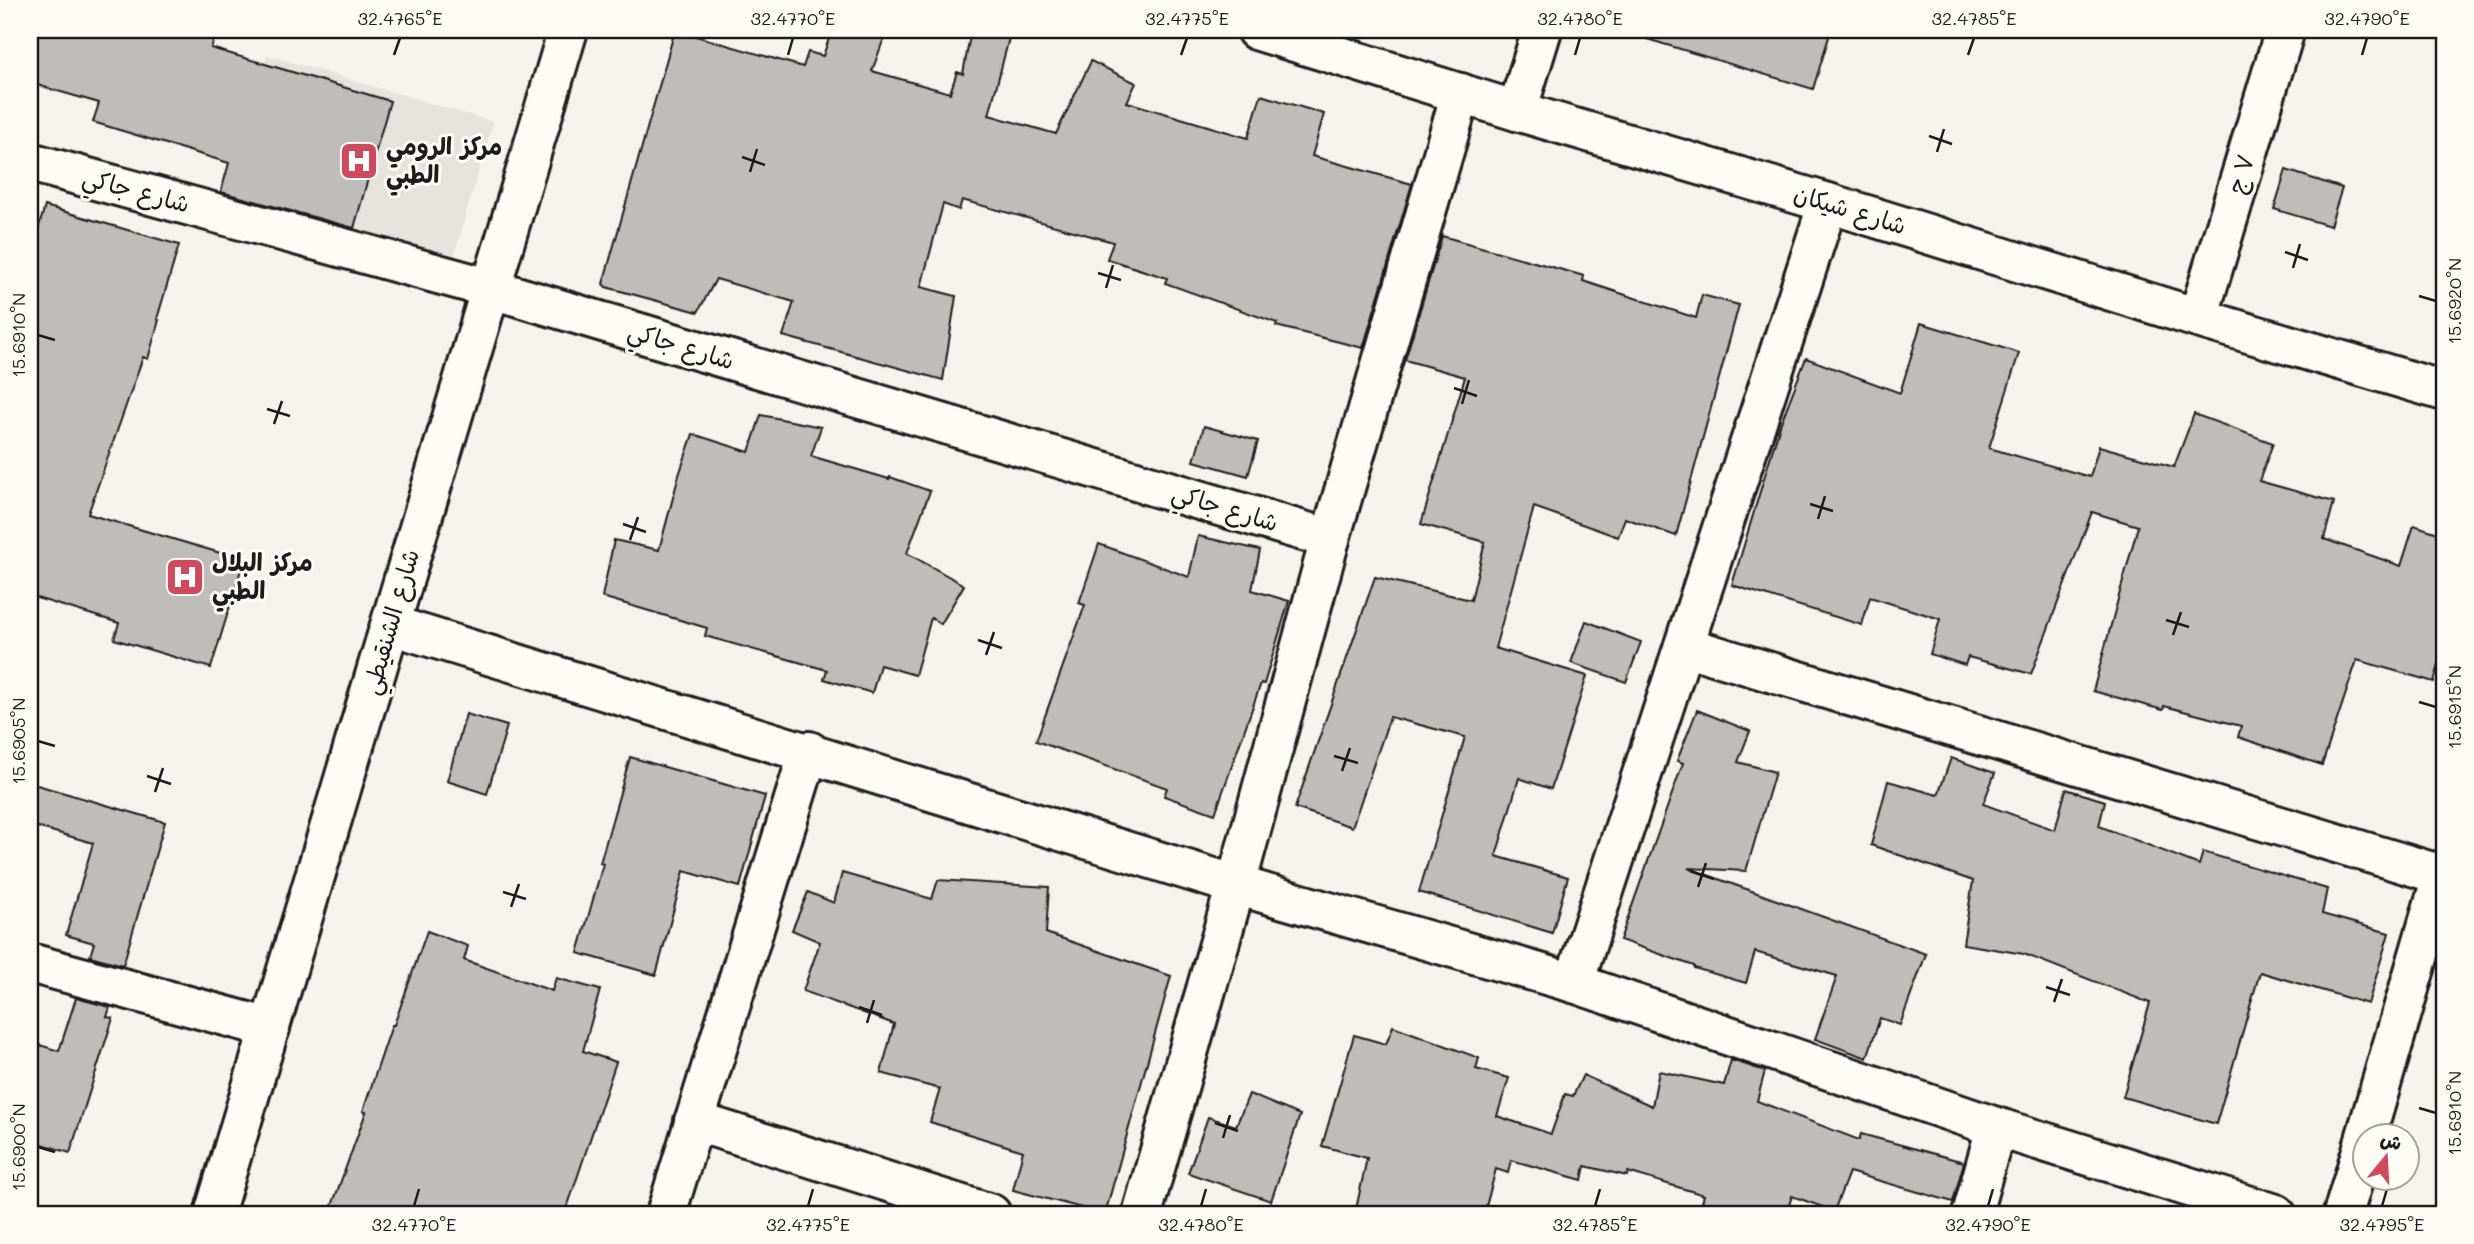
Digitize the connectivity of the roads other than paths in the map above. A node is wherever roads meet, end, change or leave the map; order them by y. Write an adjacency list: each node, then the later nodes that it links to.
1 (568, 30): 9 (street, شارع الشنقيطي)
2 (1256, 30): 5 (street, شارع شيكان)
3 (1542, 30): 6 (street)
4 (2285, 30): 10 (street, ٧ ج)
5 (1461, 93): 6 (street, شارع شيكان); 12 (street)
6 (1517, 111): 8 (street, شارع شيكان)
7 (30, 162): 9 (street, شارع جاكي)
8 (1828, 203): 10 (street, شارع شيكان); 14 (street)
9 (489, 288): 12 (street, شارع جاكي); 13 (street, شارع الشنقيطي)
10 (2198, 318): 11 (street, شارع شيكان)
11 (2444, 391)
12 (1330, 539): 17 (street)
13 (391, 625): 15 (street); 20 (street, شارع الشنقيطي)
14 (1684, 646): 16 (street); 19 (street)
15 (809, 751): 17 (street); 21 (street)
16 (2443, 872): 22 (street)
17 (1236, 885): 19 (street); 28 (street)
18 (30, 963): 20 (street)
19 (1574, 983): 23 (street)
20 (270, 1028): 25 (street, شارع الشنقيطي)
21 (694, 1121): 26 (street); 27 (street)
22 (2370, 1122)
23 (1996, 1127): 29 (street); 30 (street)
24 (2352, 1183): 31 (street)
25 (215, 1214)
26 (666, 1214)
27 (991, 1214)
28 (1142, 1214)
29 (1972, 1214)
30 (2276, 1214)
31 (2343, 1214)

